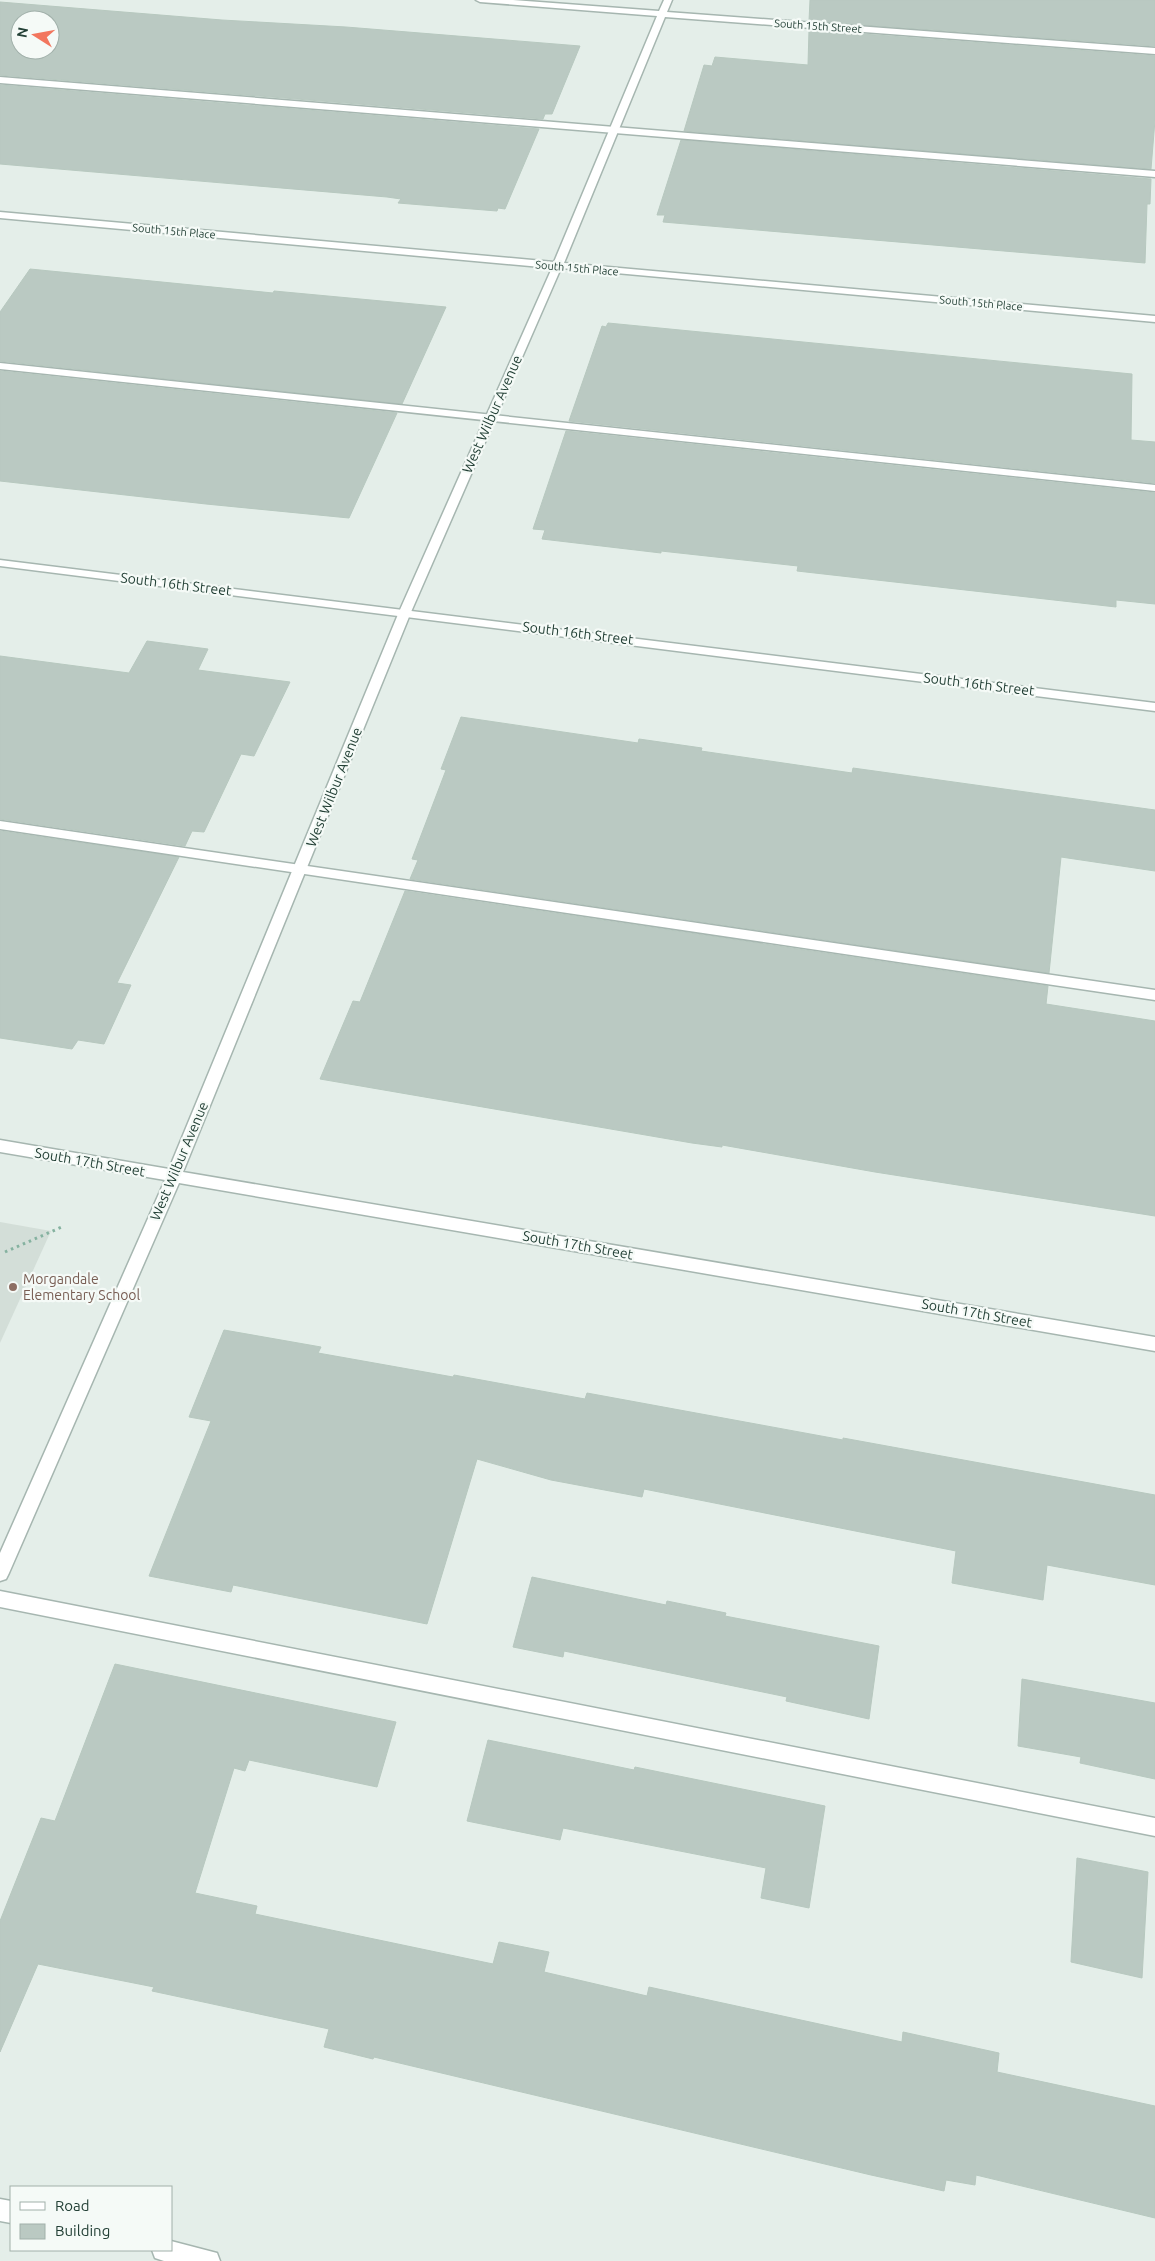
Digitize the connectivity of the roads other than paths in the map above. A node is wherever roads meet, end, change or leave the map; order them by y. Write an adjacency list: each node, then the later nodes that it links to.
1 (480, 0): 3 (street, South 15th Street)
2 (668, 0): 3 (street, West Wilbur Avenue)
3 (661, 14): 4 (street, South 15th Street); 6 (street, West Wilbur Avenue)
4 (1155, 51)
5 (0, 80): 6 (street)
6 (614, 129): 7 (street); 9 (street, West Wilbur Avenue)
7 (1155, 174)
8 (0, 215): 9 (street, South 15th Place)
9 (558, 266): 10 (street, South 15th Place); 12 (street, West Wilbur Avenue)
10 (1155, 319)
11 (0, 366): 12 (street)
12 (491, 417): 13 (street); 15 (street, West Wilbur Avenue)
13 (1155, 488)
14 (0, 563): 15 (street, South 16th Street)
15 (405, 612): 16 (street, South 16th Street); 18 (street, West Wilbur Avenue)
16 (1155, 706)
17 (0, 825): 18 (street)
18 (301, 869): 19 (street); 21 (street, West Wilbur Avenue)
19 (1155, 995)
20 (0, 1146): 21 (street, South 17th Street)
21 (174, 1176): 22 (street, South 17th Street); 23 (street, West Wilbur Avenue)
22 (1155, 1344)
23 (0, 1573)
24 (0, 1598): 25 (street)
25 (1155, 1827)
26 (167, 2251): 27 (street)
27 (209, 2261)

